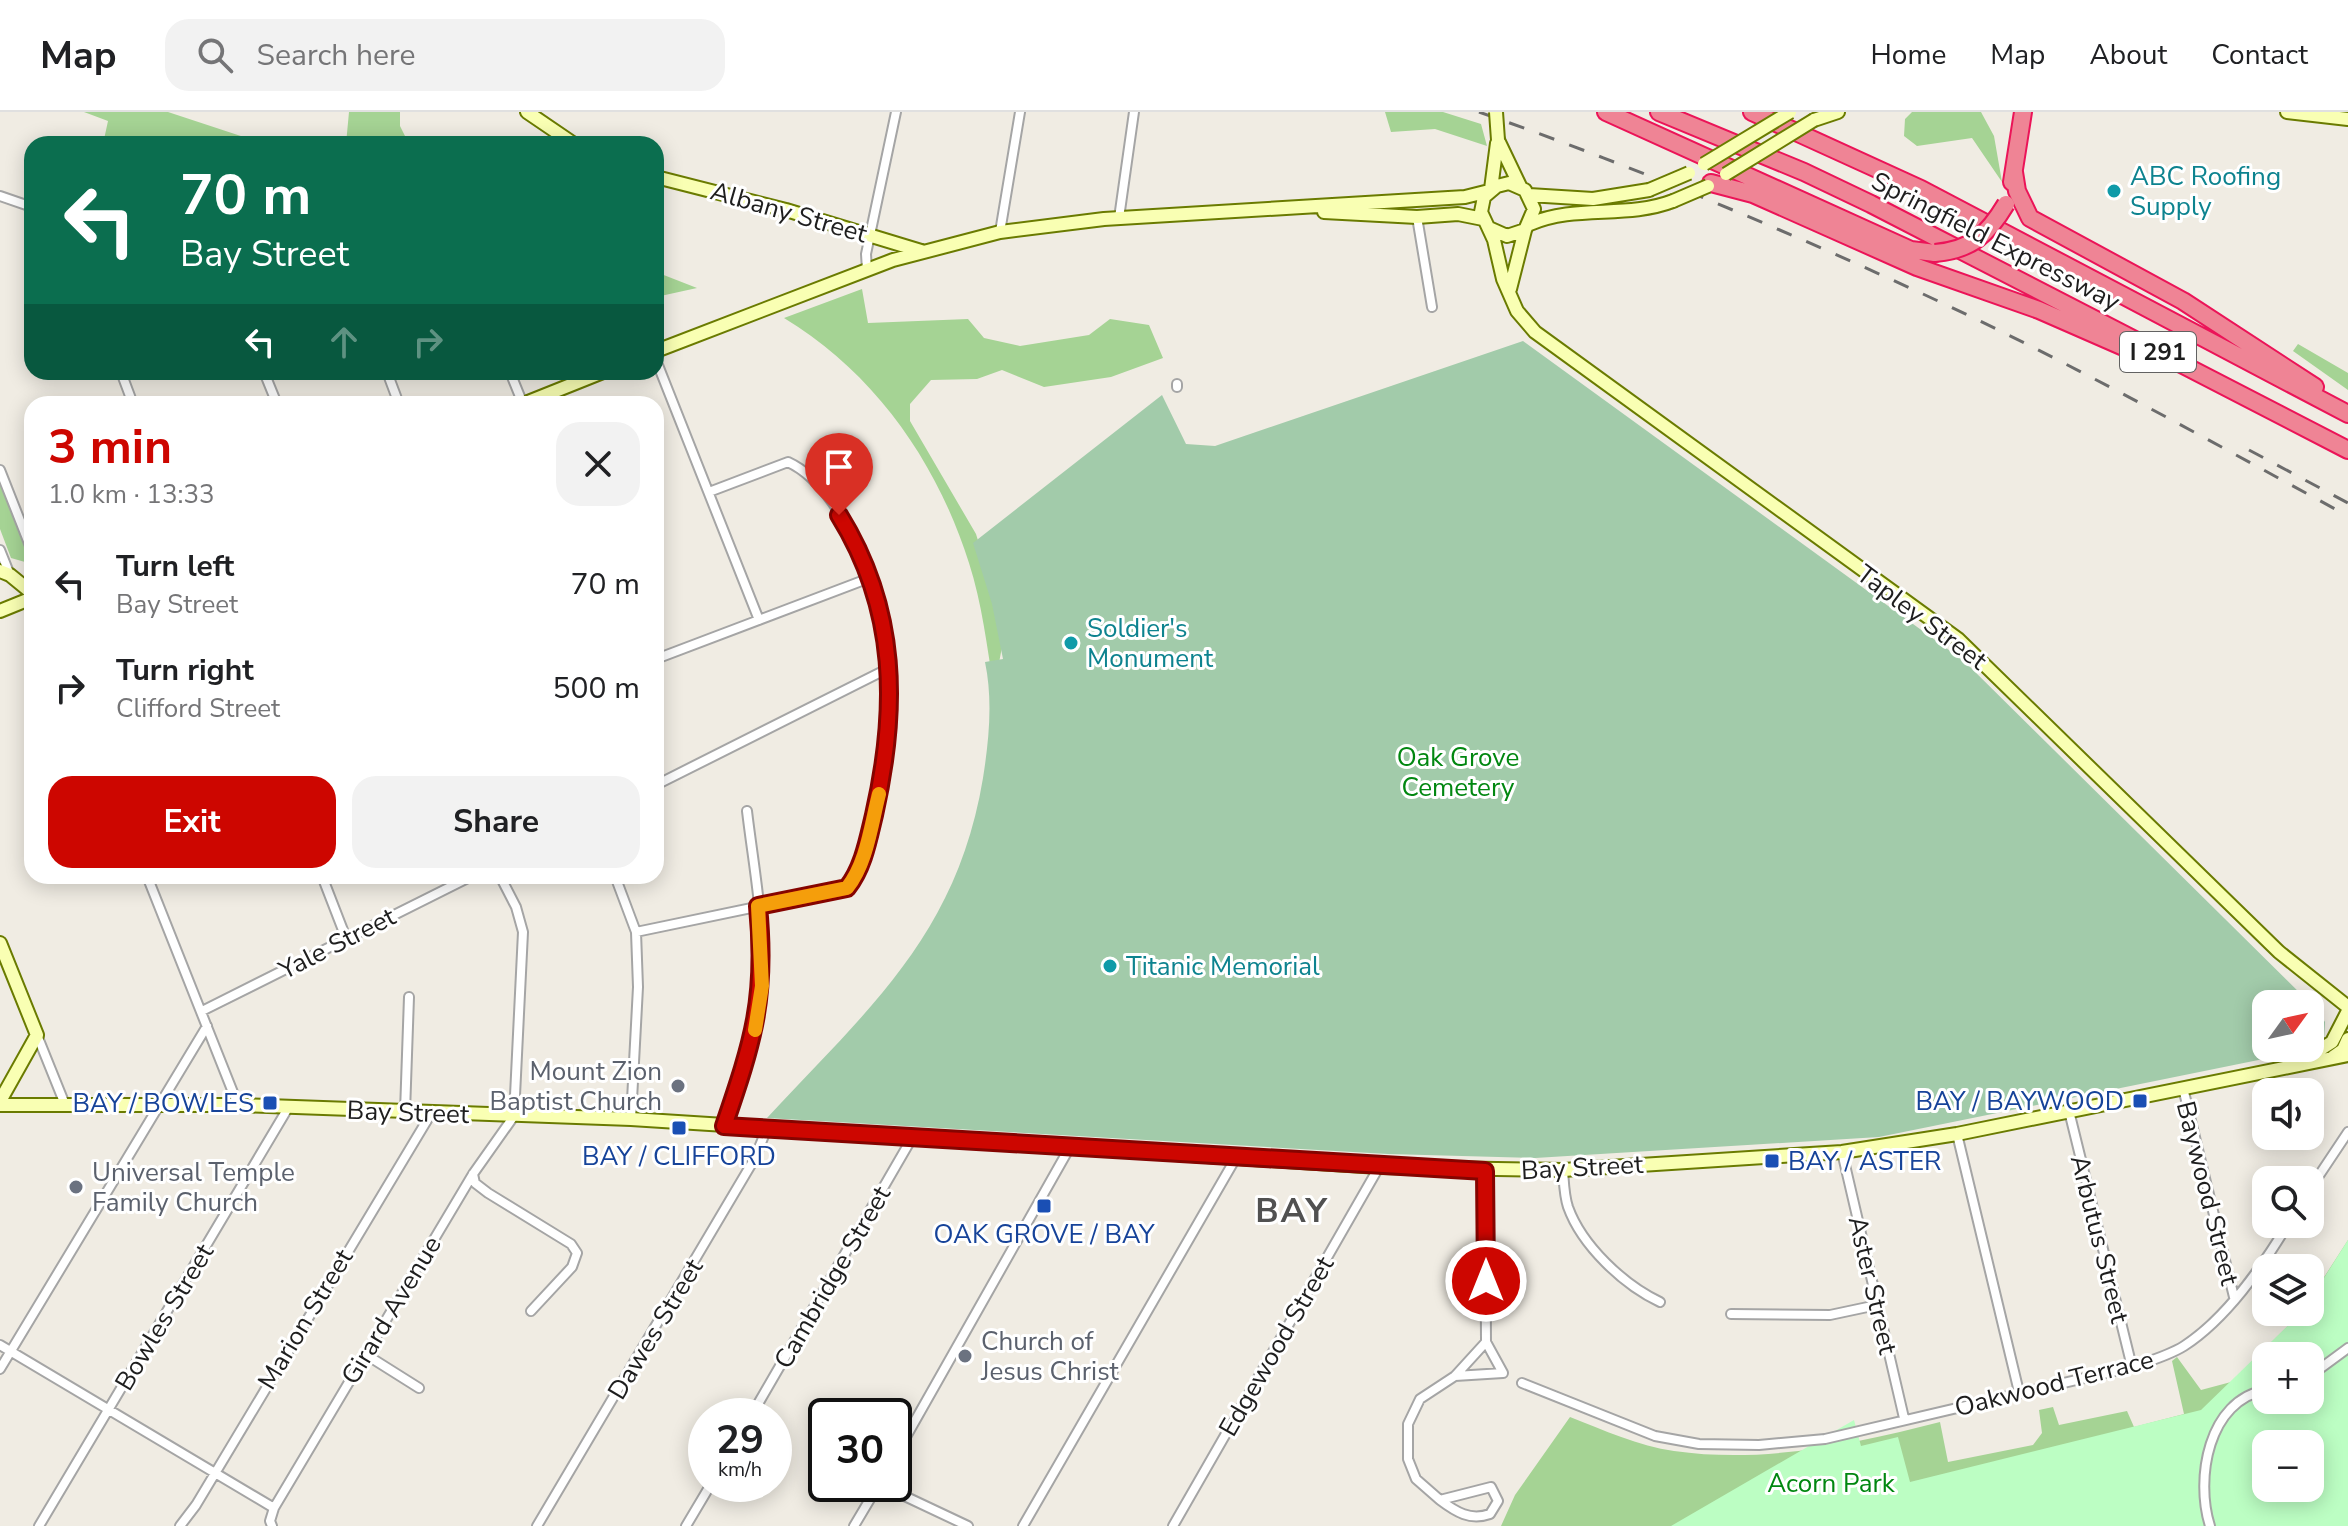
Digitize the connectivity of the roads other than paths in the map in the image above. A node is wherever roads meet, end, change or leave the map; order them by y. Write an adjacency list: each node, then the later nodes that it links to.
1 (527, 112): 15 (main road)
2 (896, 112): 30 (street)
3 (1020, 112): 29 (street)
4 (1134, 112): 26 (street)
5 (1496, 112): 16 (main road, bridge)
6 (1606, 112): 17 (highway, bridge)
7 (1659, 112): 38 (highway, Springfield Expressway / I 291)
8 (1752, 112): 40 (highway, Springfield Expressway / I 291)
9 (1790, 112): 21 (main road, bridge)
10 (1838, 112): 13 (main road)
11 (2023, 112): 17 (highway)
12 (2287, 112): 14 (main road)
13 (1818, 115): 19 (main road, bridge)
14 (2348, 119)
15 (562, 136)
16 (1498, 140): 20 (main road); 21 (main road)
17 (2014, 172): 40 (highway)
18 (664, 179): 30 (main road, Albany Street)
19 (1709, 184): 28 (main road, bridge); 38 (highway)
20 (1490, 190): 21 (main road); 24 (main road); 27 (main road)
21 (1525, 191): 28 (main road)
22 (0, 196): 23 (street)
23 (24, 204)
24 (1293, 210): 25 (main road); 26 (main road)
25 (1417, 217): 27 (main road); 34 (street)
26 (1119, 218): 29 (main road)
27 (1486, 224): 28 (main road); 33 (main road, Tapley Street)
28 (1528, 227): 33 (main road)
29 (1000, 232): 31 (main road)
30 (870, 234): 31 (main road, Albany Street); 32 (street)
31 (921, 251): 32 (main road)
32 (867, 270): 35 (main road)
33 (1510, 289): 66 (main road, Tapley Street)
34 (1432, 307)
35 (664, 348)
36 (587, 380): 39 (main road)
37 (664, 380): 43 (street)
38 (2224, 388): 41 (highway, Springfield Expressway / I 291)
39 (556, 396)
40 (2348, 413)
41 (2348, 450)
42 (0, 470): 44 (street)
43 (709, 492): 47 (street); 51 (street)
44 (24, 531)
45 (0, 550): 46 (street)
46 (5, 573): 48 (main road)
47 (867, 579): 51 (street); 53 (street)
48 (24, 588)
49 (24, 599): 50 (main road)
50 (0, 611)
51 (759, 620): 52 (street)
52 (664, 656)
53 (889, 668): 54 (street); 61 (street)
54 (664, 781)
55 (747, 811): 61 (street)
56 (150, 884): 67 (street)
57 (325, 884): 63 (street)
58 (456, 884): 63 (street, Yale Street)
59 (504, 884): 83 (street)
60 (618, 884): 62 (street)
61 (758, 906): 62 (street); 85 (street)
62 (636, 932): 84 (street)
63 (346, 938): 67 (street, Yale Street)
64 (0, 943): 69 (main road)
65 (409, 997): 81 (street)
66 (2348, 1009): 73 (main road, Bay Street)
67 (202, 1011): 68 (street)
68 (207, 1026): 77 (street); 78 (street)
69 (37, 1035): 75 (street); 76 (main road)
70 (2348, 1039): 72 (main road)
71 (2348, 1055): 72 (main road, Bay Street)
72 (2330, 1058): 73 (main road, Bay Street)
73 (2292, 1064): 74 (main road, Bay Street)
74 (2183, 1088): 80 (main road, Bay Street); 99 (street, Baywood Street)
75 (64, 1102): 76 (main road, Bay Street); 78 (main road, Bay Street)
76 (0, 1103)
77 (238, 1105): 78 (main road, Bay Street); 79 (main road, Bay Street)
78 (156, 1106): 107 (street)
79 (288, 1108): 81 (main road, Bay Street); 118 (street, Bowles Street)
80 (2069, 1111): 88 (main road, Bay Street); 110 (street, Arbutus Street)
81 (405, 1112): 82 (main road, Bay Street)
82 (432, 1112): 83 (main road, Bay Street); 121 (street, Marion Street)
83 (514, 1116): 84 (main road, Bay Street); 97 (street, Girard Avenue)
84 (631, 1119): 85 (main road, Bay Street)
85 (724, 1126): 86 (main road, Bay Street)
86 (767, 1128): 89 (main road, Bay Street); 130 (street, Dawes Street)
87 (2348, 1132): 94 (street)
88 (1957, 1134): 91 (main road, Bay Street); 115 (street)
89 (912, 1138): 90 (main road, Bay Street); 117 (street, Cambridge Street)
90 (1070, 1147): 92 (main road, Bay Street); 120 (street)
91 (1842, 1152): 95 (main road, Bay Street); 101 (street, Aster Street)
92 (1237, 1156): 93 (main road, Bay Street); 134 (street)
93 (1379, 1167): 96 (main road, Bay Street); 135 (street, Edgewood Street)
94 (2324, 1168)
95 (1563, 1170): 96 (main road, Bay Street); 100 (street)
96 (1485, 1171): 104 (street)
97 (473, 1174): 102 (street); 108 (street, Girard Avenue)
98 (2279, 1238): 99 (street, Oakwood Terrace)
99 (2234, 1297): 110 (street, Oakwood Terrace)
100 (1660, 1302)
101 (1877, 1305): 103 (street); 119 (street, Aster Street)
102 (531, 1311)
103 (1731, 1314)
104 (1486, 1342): 112 (street); 112 (street)
105 (0, 1345): 107 (street)
106 (2348, 1348): 109 (street)
107 (10, 1351): 111 (street); 118 (street)
108 (365, 1354): 114 (street); 126 (street, Girard Avenue)
109 (2324, 1366)
110 (2132, 1367): 115 (street, Oakwood Terrace)
111 (0, 1369)
112 (1455, 1376): 123 (street)
113 (1522, 1383): 119 (street, Oakwood Terrace)
114 (419, 1388)
115 (2019, 1392): 119 (street, Oakwood Terrace)
116 (2252, 1396): 136 (street)
117 (761, 1398)
118 (109, 1408): 121 (street); 127 (street, Bowles Street)
119 (1904, 1418)
120 (912, 1426)
121 (213, 1471): 126 (street); 128 (street, Marion Street)
122 (912, 1500): 133 (street)
123 (1440, 1500): 123 (street)
124 (700, 1502): 131 (street)
125 (868, 1502): 132 (street)
126 (274, 1508): 129 (street)
127 (39, 1526)
128 (180, 1526)
129 (272, 1526)
130 (537, 1526)
131 (686, 1526)
132 (854, 1526)
133 (968, 1526)
134 (1023, 1526)
135 (1173, 1526)
136 (2210, 1526)

